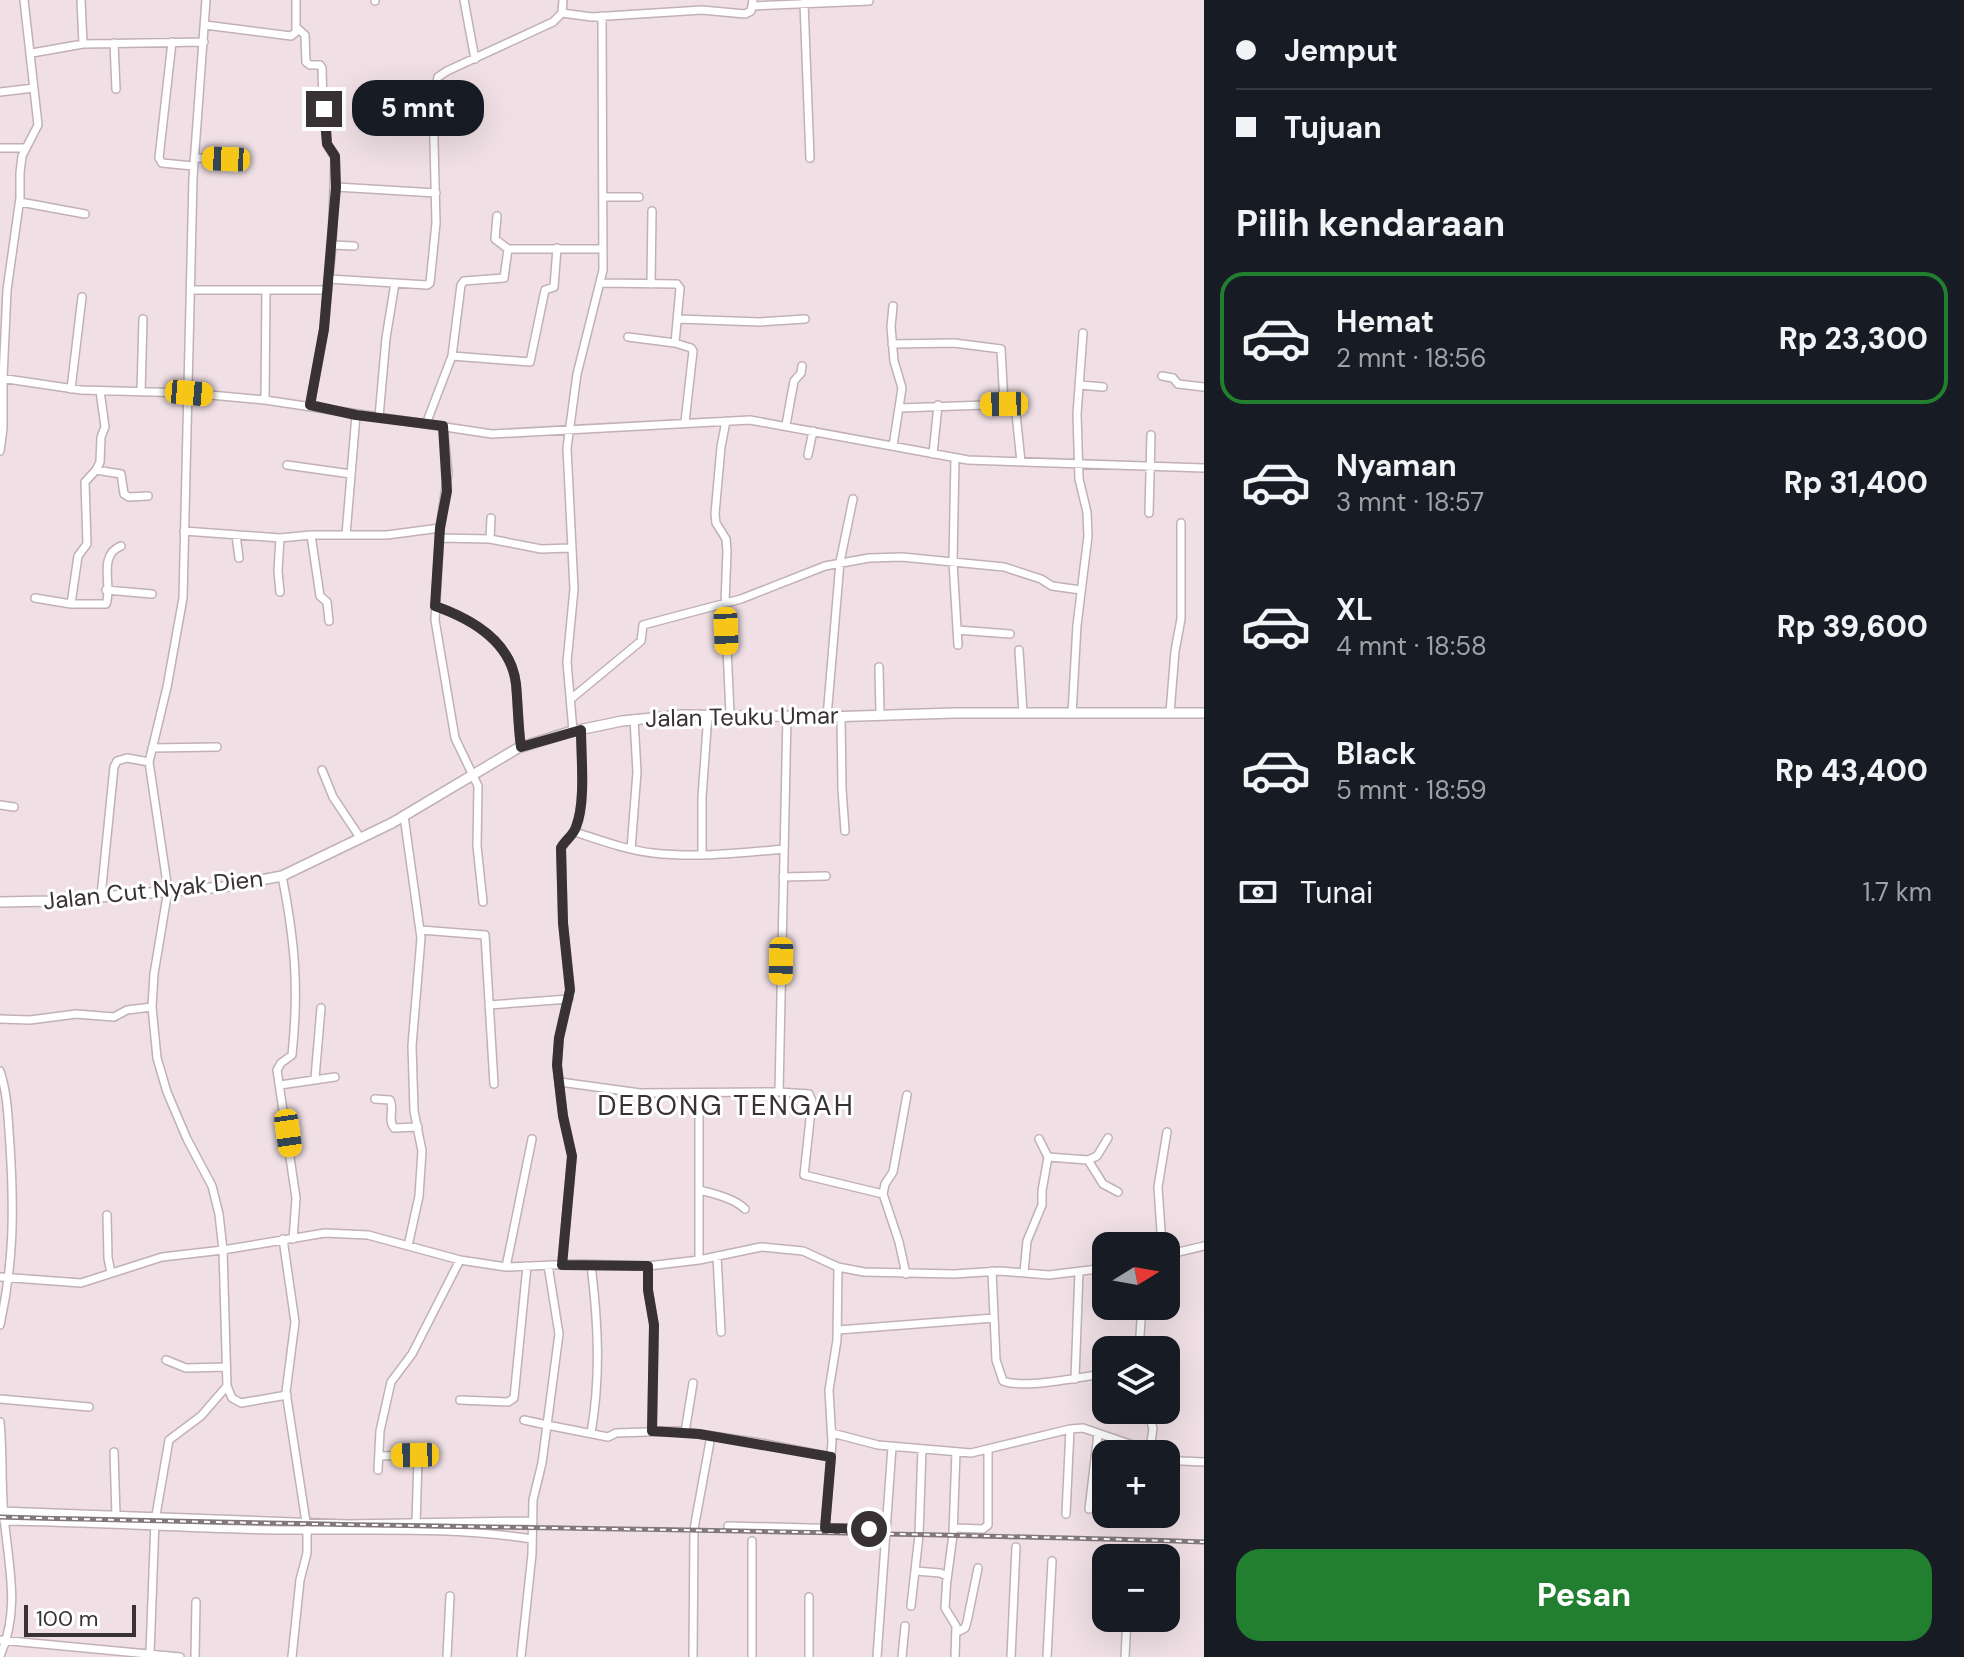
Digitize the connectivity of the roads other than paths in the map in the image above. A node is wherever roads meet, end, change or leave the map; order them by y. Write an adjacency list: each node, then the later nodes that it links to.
1 (24, 0): 20 (street)
2 (81, 0): 19 (street)
3 (206, 0): 14 (street)
4 (296, 0): 15 (street)
5 (464, 0): 21 (street)
6 (563, 0): 12 (street)
7 (703, 0): 11 (street)
8 (869, 1): 10 (street)
9 (753, 3): 10 (street); 11 (street)
10 (804, 3): 27 (street)
11 (702, 10): 13 (street)
12 (562, 13): 13 (street); 21 (street)
13 (602, 16): 32 (street)
14 (205, 25): 15 (street); 17 (street)
15 (296, 27): 30 (street)
16 (172, 42): 17 (street); 18 (street); 29 (street)
17 (204, 42): 29 (street)
18 (114, 43): 19 (street); 23 (street)
19 (83, 44): 20 (street)
20 (32, 53): 22 (street)
21 (475, 59): 31 (street)
22 (34, 88): 24 (street); 26 (street)
23 (116, 89)
24 (0, 92)
25 (0, 148): 26 (street)
26 (26, 148): 34 (street)
27 (810, 158)
28 (226, 159): 29 (street)
29 (194, 162): 48 (street)
30 (336, 187): 31 (street); 38 (street)
31 (436, 193): 44 (street)
32 (604, 197): 33 (street); 42 (street)
33 (639, 197)
34 (20, 202): 36 (street); 47 (street)
35 (652, 211): 46 (street)
36 (85, 214)
37 (497, 216): 41 (street)
38 (332, 245): 39 (street); 43 (street)
39 (354, 246)
40 (557, 248): 41 (street); 42 (street); 60 (street)
41 (508, 249): 60 (street)
42 (603, 249): 45 (street)
43 (329, 279): 44 (street); 50 (street)
44 (395, 283): 77 (street)
45 (601, 283): 46 (street); 83 (street)
46 (651, 284): 54 (street)
47 (3, 290): 63 (street)
48 (192, 290): 49 (street); 70 (street)
49 (266, 290): 50 (street); 71 (street)
50 (328, 290): 73 (street)
51 (82, 297): 67 (street)
52 (893, 306): 59 (street)
53 (143, 319): 69 (street)
54 (679, 319): 55 (street); 58 (street)
55 (805, 319)
56 (1083, 333): 64 (street)
57 (628, 337): 58 (street)
58 (675, 343): 79 (street)
59 (892, 344): 72 (street); 75 (street)
60 (452, 356): 80 (street)
61 (802, 366): 81 (street)
62 (1162, 376): 66 (street)
63 (1, 378): 67 (street); 87 (street)
64 (1080, 385): 65 (street); 92 (street)
65 (1103, 387)
66 (1204, 387)
67 (71, 389): 68 (street)
68 (100, 391): 69 (street); 96 (street)
69 (141, 392): 70 (street)
70 (189, 393): 71 (street); 103 (street)
71 (265, 400): 73 (street)
72 (1004, 404): 74 (street); 91 (street)
73 (310, 405): 76 (street)
74 (938, 405): 75 (street); 88 (street)
75 (899, 408): 86 (street)
76 (356, 415): 77 (street); 97 (street)
77 (379, 417): 80 (street)
78 (726, 421): 79 (street); 81 (street); 120 (street)
79 (685, 422): 83 (street)
80 (426, 424): 82 (street)
81 (786, 425): 84 (street)
82 (443, 426): 83 (street); 104 (street)
83 (570, 428): 111 (street)
84 (813, 431): 86 (street); 89 (street)
85 (1151, 435): 94 (street)
86 (893, 446): 88 (street)
87 (0, 451)
88 (933, 454): 90 (street)
89 (808, 455)
90 (955, 458): 91 (street); 114 (street)
91 (1021, 462): 92 (street)
92 (1079, 463): 94 (street); 116 (street)
93 (287, 465): 97 (street)
94 (1149, 465): 95 (street); 100 (street)
95 (1204, 468)
96 (96, 470): 98 (street); 121 (street)
97 (351, 474): 107 (street)
98 (148, 496)
99 (853, 499): 113 (street)
100 (1149, 513)
101 (491, 518): 109 (street)
102 (1181, 523): 131 (street)
103 (184, 531): 105 (street); 144 (street)
104 (440, 533): 107 (street); 109 (street); 122 (street)
105 (236, 535): 108 (street); 112 (street)
106 (311, 535): 107 (street); 108 (street); 123 (street)
107 (346, 535)
108 (280, 538): 117 (street)
109 (490, 539): 111 (street)
110 (121, 546): 115 (street)
111 (570, 548): 129 (street)
112 (239, 558)
113 (840, 562): 114 (street); 120 (street); 139 (street)
114 (953, 562): 116 (street); 124 (street)
115 (106, 590): 118 (street); 121 (street)
116 (1081, 590): 136 (street)
117 (280, 592)
118 (152, 594)
119 (35, 598): 121 (street)
120 (725, 603): 129 (street); 134 (street)
121 (71, 604)
122 (435, 606): 143 (street); 147 (street)
123 (329, 621)
124 (957, 630): 125 (street); 126 (street)
125 (1010, 634)
126 (958, 645)
127 (1019, 650): 130 (street)
128 (879, 667): 135 (street)
129 (572, 698): 141 (street)
130 (1023, 713): 135 (main road, Jalan Teuku Umar); 136 (main road, Jalan Teuku Umar)
131 (1170, 713): 132 (main road, Jalan Teuku Umar); 136 (main road, Jalan Teuku Umar)
132 (1204, 713)
133 (708, 714): 134 (main road, Jalan Teuku Umar); 140 (main road, Jalan Teuku Umar); 156 (street)
134 (730, 714): 137 (main road, Jalan Teuku Umar)
135 (880, 714): 138 (main road, Jalan Teuku Umar)
136 (1072, 714)
137 (787, 715): 139 (main road, Jalan Teuku Umar); 155 (street)
138 (841, 716): 139 (main road, Jalan Teuku Umar); 151 (street)
139 (827, 717)
140 (634, 719): 141 (main road, Jalan Teuku Umar); 154 (street)
141 (577, 730): 143 (main road, Jalan Teuku Umar); 152 (street)
142 (217, 747): 144 (street)
143 (521, 747): 147 (main road, Jalan Teuku Umar)
144 (152, 748): 145 (street)
145 (149, 762): 161 (street); 162 (street)
146 (322, 770): 153 (street)
147 (472, 775): 150 (main road, Jalan Teuku Umar); 164 (street)
148 (0, 805): 149 (street)
149 (14, 807)
150 (404, 816): 153 (main road, Jalan Teuku Umar); 165 (street)
151 (845, 831)
152 (575, 832): 154 (street); 168 (street)
153 (361, 839): 157 (main road, Jalan Teuku Umar)
154 (631, 849): 156 (street)
155 (784, 849): 156 (street); 160 (street)
156 (702, 854)
157 (304, 868): 158 (main road, Jalan Cut Nyak Dien)
158 (282, 876): 161 (main road, Jalan Cut Nyak Dien); 167 (street)
159 (826, 876): 160 (street)
160 (783, 877): 179 (street)
161 (168, 890): 162 (main road, Jalan Cut Nyak Dien); 170 (street)
162 (101, 896): 163 (main road, Jalan Cut Nyak Dien)
163 (0, 902)
164 (483, 902)
165 (421, 930): 169 (street); 183 (street)
166 (307, 965): 167 (street)
167 (296, 967): 178 (street)
168 (569, 999): 169 (street); 176 (street)
169 (489, 1005): 177 (street)
170 (152, 1007): 172 (street); 200 (street)
171 (321, 1008): 175 (street)
172 (0, 1019)
173 (0, 1071): 219 (street)
174 (335, 1077): 175 (street)
175 (315, 1078): 178 (street)
176 (560, 1082): 180 (street); 206 (street)
177 (494, 1084)
178 (280, 1085): 197 (street)
179 (779, 1092): 180 (street); 192 (street)
180 (699, 1095): 190 (street)
181 (907, 1095): 192 (street)
182 (375, 1099): 183 (street)
183 (418, 1127): 198 (street)
184 (1167, 1132): 195 (street)
185 (1108, 1138): 189 (street)
186 (532, 1139): 210 (street)
187 (1039, 1139): 188 (street)
188 (1048, 1157): 189 (street); 214 (street)
189 (1088, 1160): 191 (street)
190 (699, 1190): 193 (street); 204 (street)
191 (1118, 1192)
192 (883, 1194): 217 (street)
193 (745, 1209)
194 (107, 1215): 216 (street)
195 (1161, 1232)
196 (283, 1239): 197 (street); 200 (street); 230 (street)
197 (293, 1239): 198 (street)
198 (408, 1246): 203 (street)
199 (1204, 1246): 201 (street)
200 (223, 1250): 216 (street); 225 (street)
201 (1180, 1252)
202 (717, 1256): 204 (street); 211 (street); 223 (street)
203 (460, 1260): 210 (street); 250 (street)
204 (699, 1260): 209 (street)
205 (548, 1265): 206 (street); 208 (street); 236 (street)
206 (562, 1265): 207 (street)
207 (591, 1265): 209 (street); 240 (street)
208 (527, 1266): 210 (street); 232 (street)
209 (648, 1266): 238 (street)
210 (506, 1267)
211 (838, 1267): 217 (street); 222 (street)
212 (1092, 1270): 215 (street)
213 (992, 1271): 214 (street); 217 (street); 220 (street)
214 (1024, 1272): 215 (street)
215 (1079, 1272): 227 (street)
216 (111, 1273): 219 (street)
217 (906, 1274)
218 (0, 1277): 219 (street)
219 (10, 1278): 221 (street)
220 (994, 1318): 222 (street); 227 (street)
221 (0, 1325)
222 (838, 1330): 241 (street)
223 (721, 1332)
224 (166, 1360): 225 (street)
225 (226, 1367): 229 (street)
226 (1092, 1376): 227 (street)
227 (1075, 1379)
228 (693, 1383): 239 (street)
229 (227, 1386): 230 (street); 259 (street)
230 (287, 1395): 263 (street)
231 (0, 1399): 233 (street)
232 (460, 1400)
233 (89, 1407)
234 (524, 1420): 236 (street)
235 (0, 1422): 256 (street)
236 (547, 1425): 240 (street); 261 (street)
237 (1070, 1429): 242 (street); 247 (street); 257 (street)
238 (652, 1431): 239 (street); 240 (street)
239 (685, 1432): 243 (street)
240 (591, 1433)
241 (832, 1433): 245 (street); 251 (street)
242 (1098, 1434): 244 (street); 255 (street)
243 (711, 1436): 251 (street); 291 (street)
244 (1115, 1440)
245 (892, 1447): 246 (street); 268 (street)
246 (922, 1449): 249 (street); 274 (street)
247 (988, 1450): 249 (street); 267 (street)
248 (114, 1452): 258 (street)
249 (956, 1452): 267 (street)
250 (380, 1456): 254 (street); 262 (street)
251 (831, 1457): 266 (street)
252 (1180, 1461): 253 (street)
253 (1204, 1462)
254 (378, 1470)
255 (1089, 1509)
256 (2, 1511): 258 (street); 260 (street)
257 (1066, 1514)
258 (116, 1515): 259 (street)
259 (155, 1516): 263 (street); 264 (street)
260 (4, 1521): 264 (street); 283 (street)
261 (533, 1521): 262 (street); 269 (street)
262 (416, 1524): 263 (street)
263 (306, 1525): 264 (street); 269 (street); 288 (street)
264 (155, 1526): 284 (street)
265 (728, 1526): 266 (street)
266 (825, 1528): 268 (street)
267 (953, 1528): 275 (street)
268 (885, 1530): 294 (street)
269 (532, 1539): 290 (street)
270 (752, 1541): 292 (street)
271 (1016, 1547): 297 (street)
272 (1052, 1561): 298 (street)
273 (978, 1568): 281 (street)
274 (916, 1571): 275 (street); 279 (street)
275 (947, 1580): 281 (street)
276 (450, 1596): 289 (street)
277 (809, 1597): 293 (street)
278 (196, 1602): 287 (street)
279 (911, 1606)
280 (905, 1626): 295 (street)
281 (957, 1632): 296 (street)
282 (1126, 1632): 299 (street)
283 (3, 1641): 284 (street); 285 (street)
284 (147, 1654): 286 (street)
285 (0, 1656)
286 (180, 1657)
287 (195, 1657)
288 (292, 1657)
289 (447, 1657)
290 (521, 1657)
291 (693, 1657)
292 (752, 1657)
293 (809, 1657)
294 (877, 1657)
295 (902, 1657)
296 (955, 1657)
297 (1011, 1657)
298 (1047, 1657)
299 (1125, 1657)

